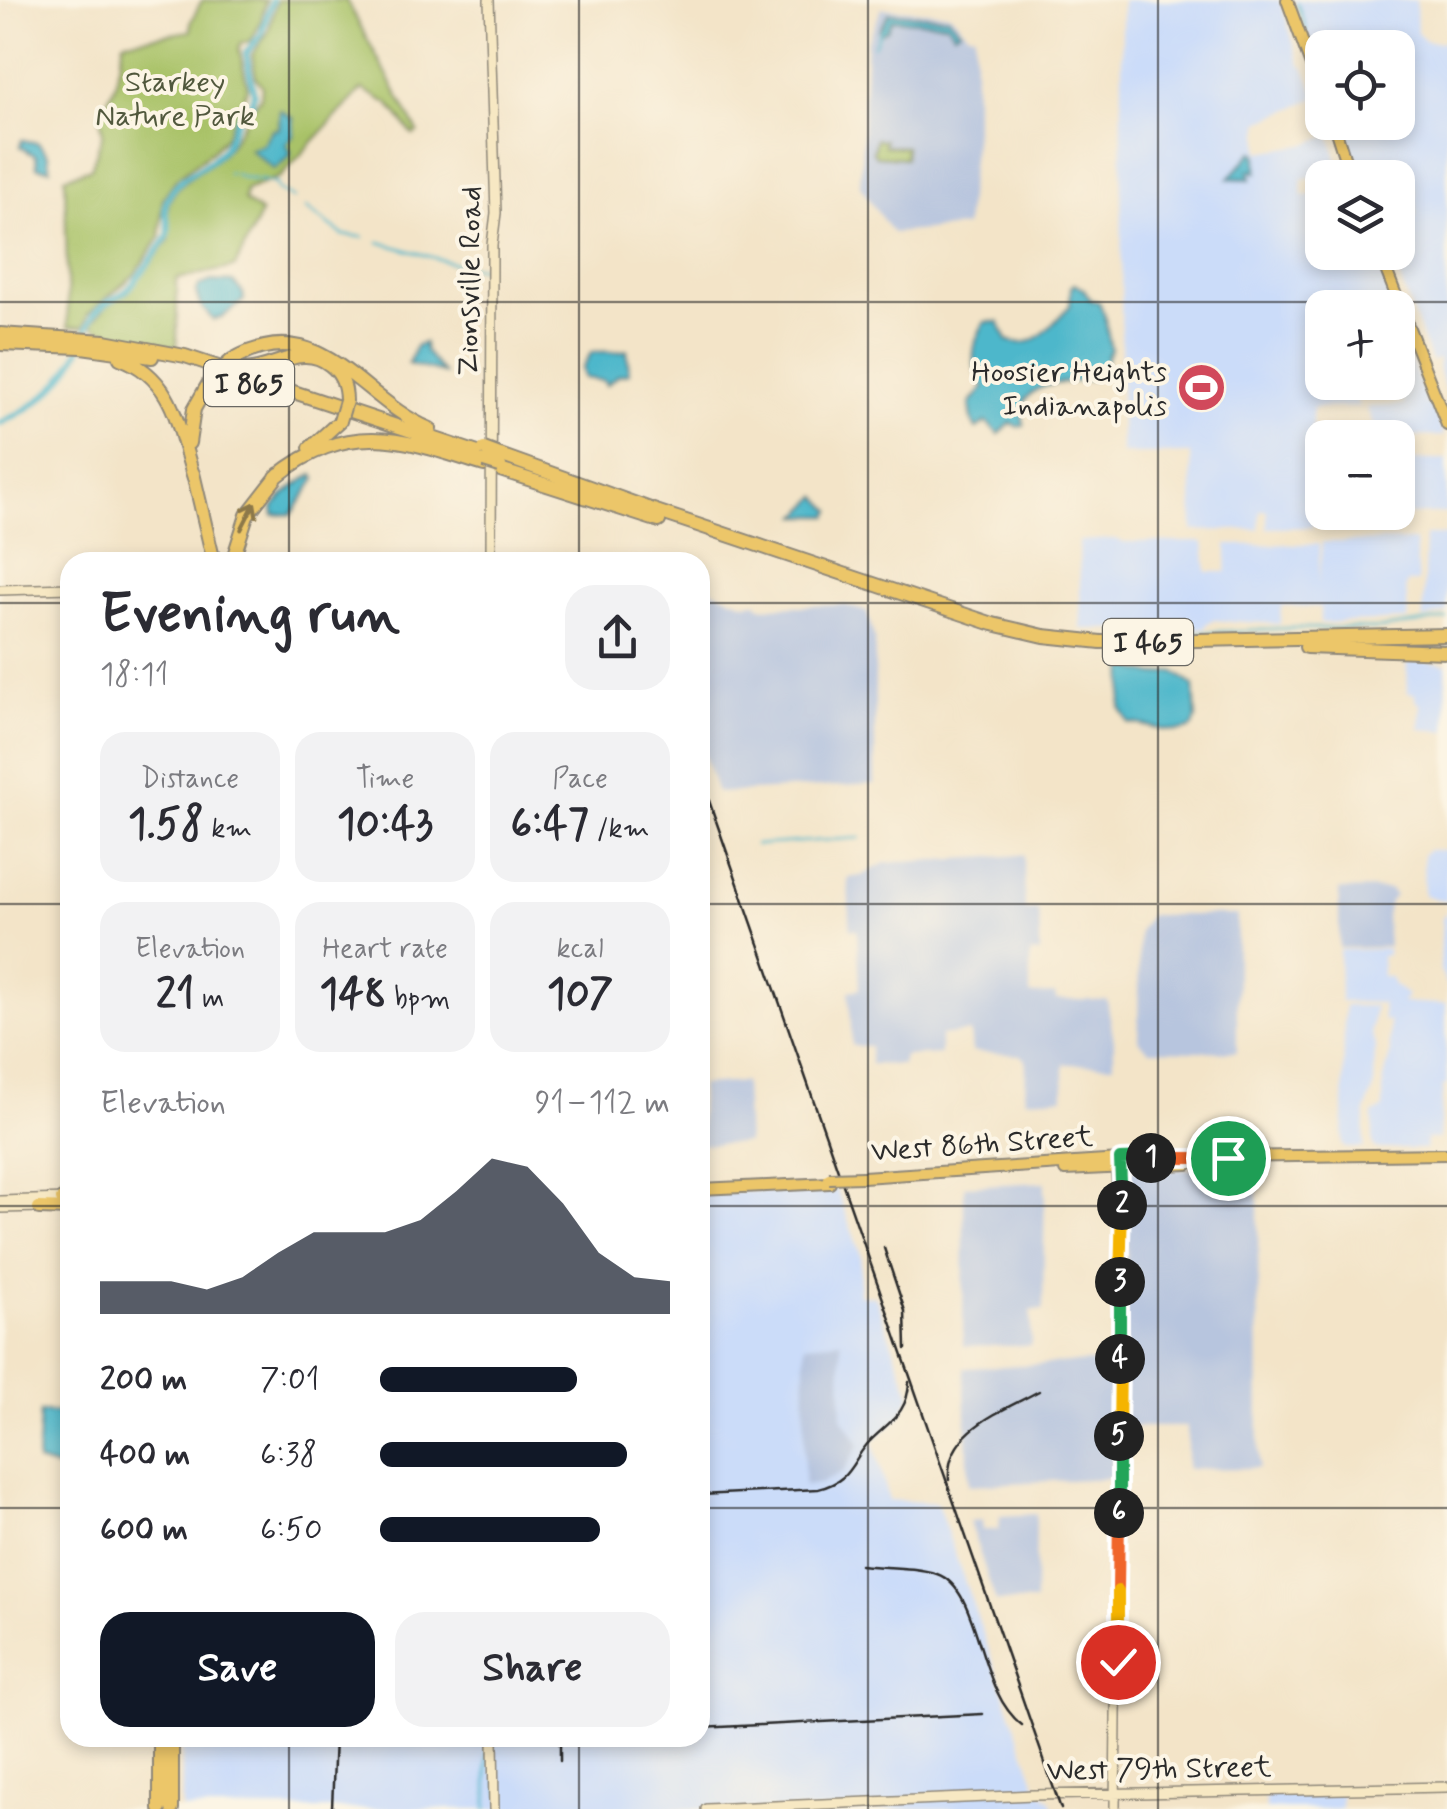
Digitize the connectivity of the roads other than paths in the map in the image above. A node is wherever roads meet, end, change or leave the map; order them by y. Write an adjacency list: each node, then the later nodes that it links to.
1 (489, 0): 20 (main road, Zionsville Road)
2 (1287, 0): 3 (main road)
3 (1305, 49)
4 (1388, 270): 10 (main road)
5 (0, 334): 7 (highway)
6 (0, 344): 7 (highway)
7 (60, 344): 8 (highway)
8 (95, 347): 9 (highway, I 865); 11 (highway, I 865); 14 (highway)
9 (209, 363): 11 (highway, I 865); 13 (highway, bridge)
10 (1447, 424)
11 (484, 457): 12 (highway, I 865, bridge); 13 (highway); 14 (highway, bridge)
12 (500, 463): 15 (highway, I 865); 15 (highway)
13 (276, 477): 19 (highway, one-way to 13)
14 (194, 478): 18 (highway)
15 (593, 493): 16 (highway, I 865)
16 (614, 500): 17 (highway, I 865); 27 (highway, I 465)
17 (656, 511): 25 (highway, I 465)
18 (212, 552)
19 (235, 552)
20 (491, 552)
21 (60, 588): 22 (main road)
22 (0, 590)
23 (1447, 625): 25 (highway)
24 (1447, 634): 25 (highway, I 465)
25 (1325, 637)
26 (1447, 643): 27 (highway, I 465)
27 (1306, 646): 28 (highway)
28 (1447, 652)
29 (1447, 1157): 30 (main road, West 86th Street)
30 (1120, 1162): 31 (main road, West 86th Street); 33 (main road, West 86th Street); 43 (main road)
31 (970, 1171): 32 (main road, West 86th Street); 33 (main road)
32 (864, 1179): 33 (main road, West 86th Street); 34 (main road, West 86th Street, bridge)
33 (949, 1179)
34 (710, 1186)
35 (60, 1202): 37 (main road)
36 (60, 1204): 38 (highway)
37 (0, 1205): 38 (main road)
38 (40, 1208)
39 (160, 1747): 44 (highway)
40 (172, 1747): 45 (highway)
41 (493, 1747): 46 (main road)
42 (1447, 1786): 43 (main road, West 79th Street)
43 (1115, 1794): 47 (main road, West 79th Street); 48 (main road)
44 (160, 1809)
45 (172, 1809)
46 (494, 1809)
47 (706, 1809)
48 (1115, 1809)

